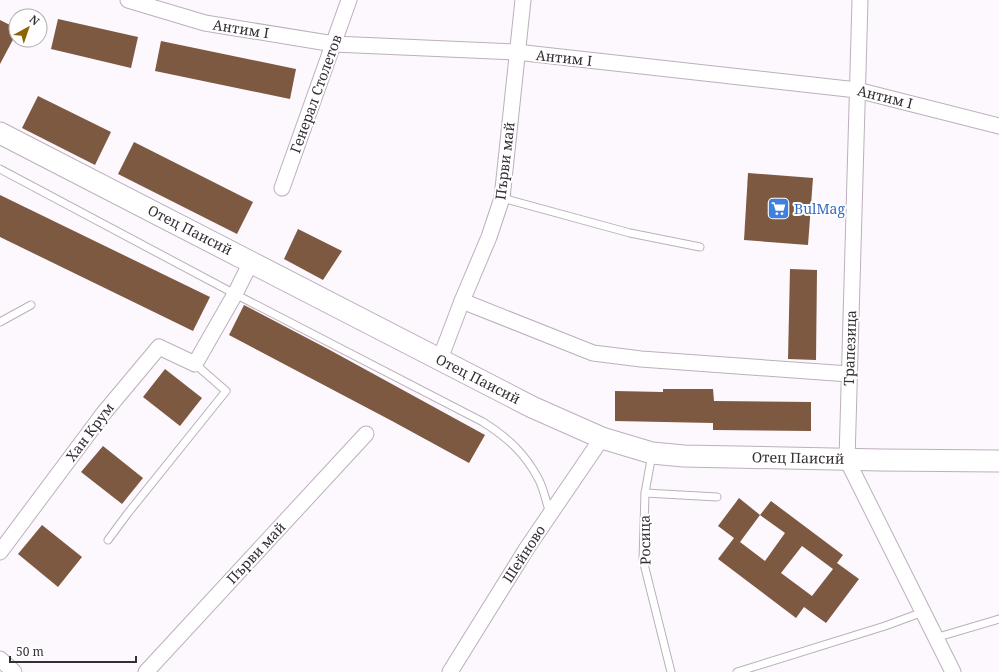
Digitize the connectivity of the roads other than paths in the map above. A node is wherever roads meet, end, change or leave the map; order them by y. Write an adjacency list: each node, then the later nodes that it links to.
1 (128, 0): 5 (street, Антим I)
2 (349, 0): 5 (street, Генерал Столетов)
3 (523, 0): 6 (street, Първи май)
4 (860, 0): 7 (street, Трапезица)
5 (334, 44): 6 (street, Антим I); 11 (street, Генерал Столетов)
6 (516, 52): 7 (street, Антим I); 12 (street, Първи май)
7 (857, 90): 8 (street, Антим I); 21 (street, Трапезица)
8 (999, 126)
9 (0, 133): 14 (main road, Отец Паисий)
10 (0, 169): 15 (lane)
11 (282, 188)
12 (502, 198): 13 (lane); 16 (street, Първи май)
13 (700, 247)
14 (251, 262): 15 (street); 19 (main road, Отец Паисий)
15 (235, 294): 20 (street); 29 (lane)
16 (462, 302): 19 (street, Първи май); 21 (street)
17 (31, 305): 18 (lane)
18 (0, 322)
19 (440, 359): 23 (main road, Отец Паисий)
20 (195, 364): 30 (lane); 31 (street, Хан Крум)
21 (849, 374): 25 (street, Трапезица)
22 (366, 434): 37 (street, Първи май)
23 (602, 438): 24 (main road, Отец Паисий); 29 (street, Шейново)
24 (652, 452): 25 (main road, Отец Паисий); 27 (lane, Росица)
25 (847, 460): 26 (main road, Отец Паисий); 32 (street, Трапезица)
26 (999, 461)
27 (645, 493): 28 (lane); 39 (lane, Росица)
28 (717, 497)
29 (550, 514): 38 (street, Шейново)
30 (108, 540)
31 (0, 552)
32 (923, 612): 34 (street, Трапезица); 40 (lane)
33 (999, 619): 34 (lane)
34 (936, 638): 41 (street, Трапезица)
35 (0, 659): 36 (street)
36 (14, 672)
37 (146, 672)
38 (450, 672)
39 (672, 672)
40 (737, 672)
41 (953, 672)

